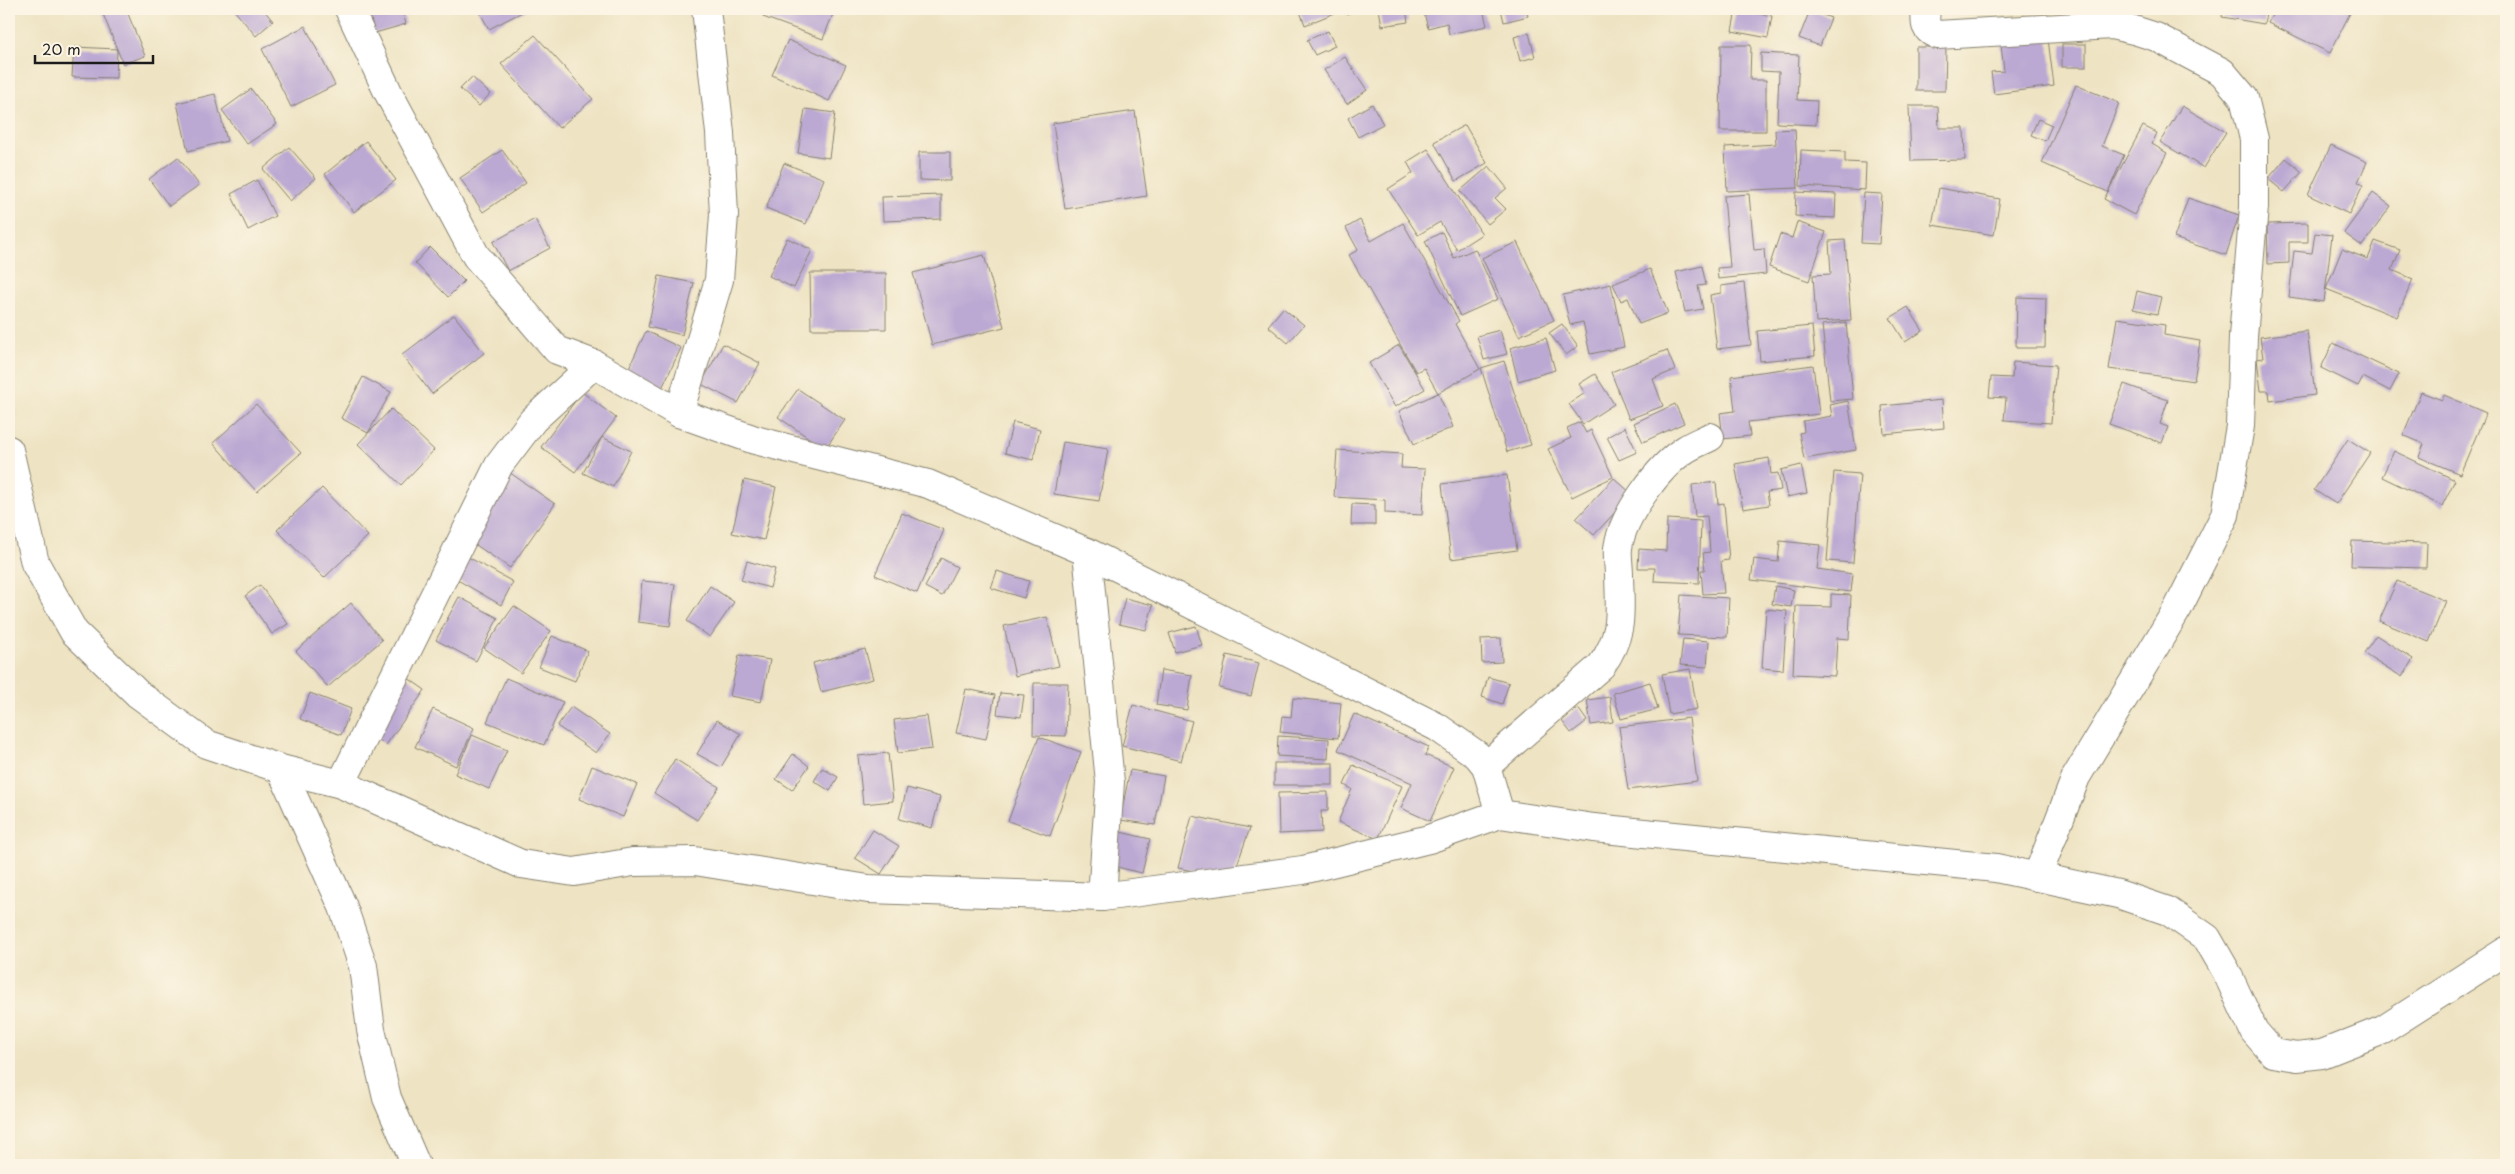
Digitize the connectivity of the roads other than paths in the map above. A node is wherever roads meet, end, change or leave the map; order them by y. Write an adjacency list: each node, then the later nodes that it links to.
1 (349, 9): 4 (street)
2 (706, 9): 5 (street)
3 (1926, 9): 13 (street)
4 (594, 364): 5 (street); 11 (street)
5 (679, 413): 8 (street)
6 (1710, 437): 9 (street)
7 (9, 450): 10 (street)
8 (1087, 552): 9 (street); 14 (street)
9 (1486, 766): 12 (street)
10 (281, 769): 11 (street); 16 (street)
11 (340, 784): 14 (street)
12 (1500, 814): 13 (street); 14 (street)
13 (2037, 877): 15 (street)
14 (1102, 897)
15 (2506, 951)
16 (416, 1165)

